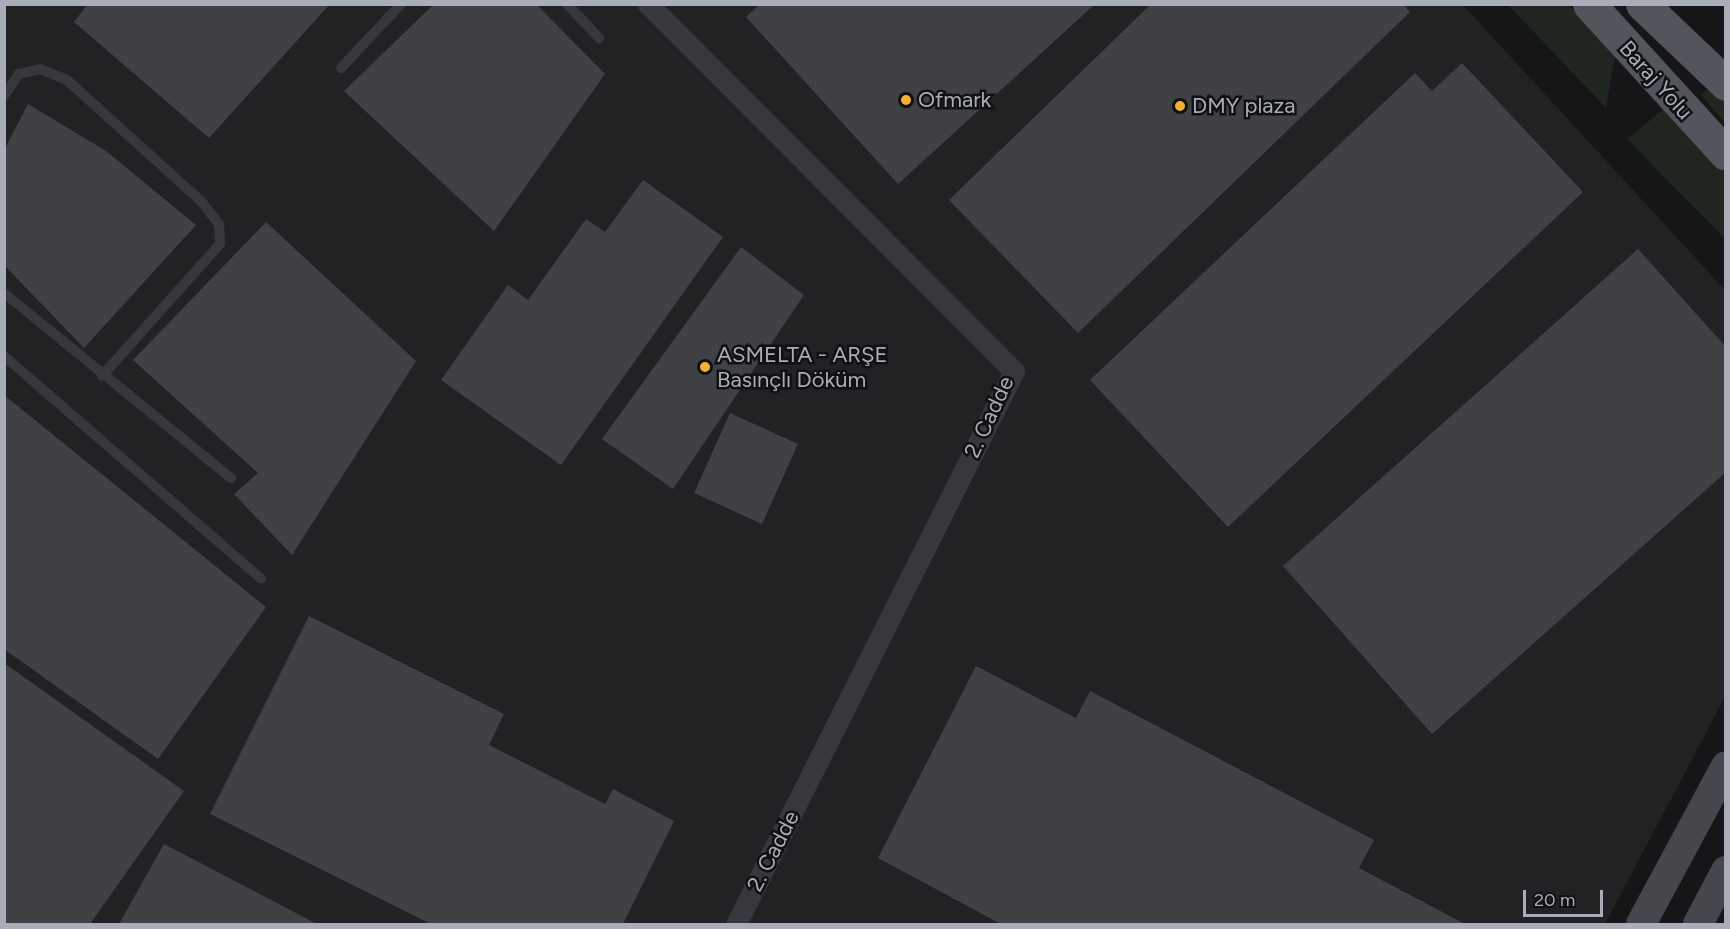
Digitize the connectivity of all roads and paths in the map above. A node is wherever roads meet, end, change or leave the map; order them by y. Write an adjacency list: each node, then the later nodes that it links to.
1 (401, 4): 7 (lane)
2 (567, 4): 6 (lane)
3 (648, 4): 18 (street, 2. Cadde)
4 (1589, 4): 10 (main road, Baraj Yolu)
5 (1642, 4): 8 (main road, Baraj Yolu)
6 (599, 38)
7 (341, 68)
8 (1725, 84)
9 (4, 96): 13 (lane)
10 (1725, 154)
11 (4, 293): 13 (lane)
12 (4, 356): 15 (lane)
13 (102, 376): 14 (lane)
14 (231, 478)
15 (261, 579)
16 (1725, 766): 19 (main road)
17 (1725, 871): 20 (main road)
18 (736, 924)
19 (1641, 924)
20 (1698, 924)

